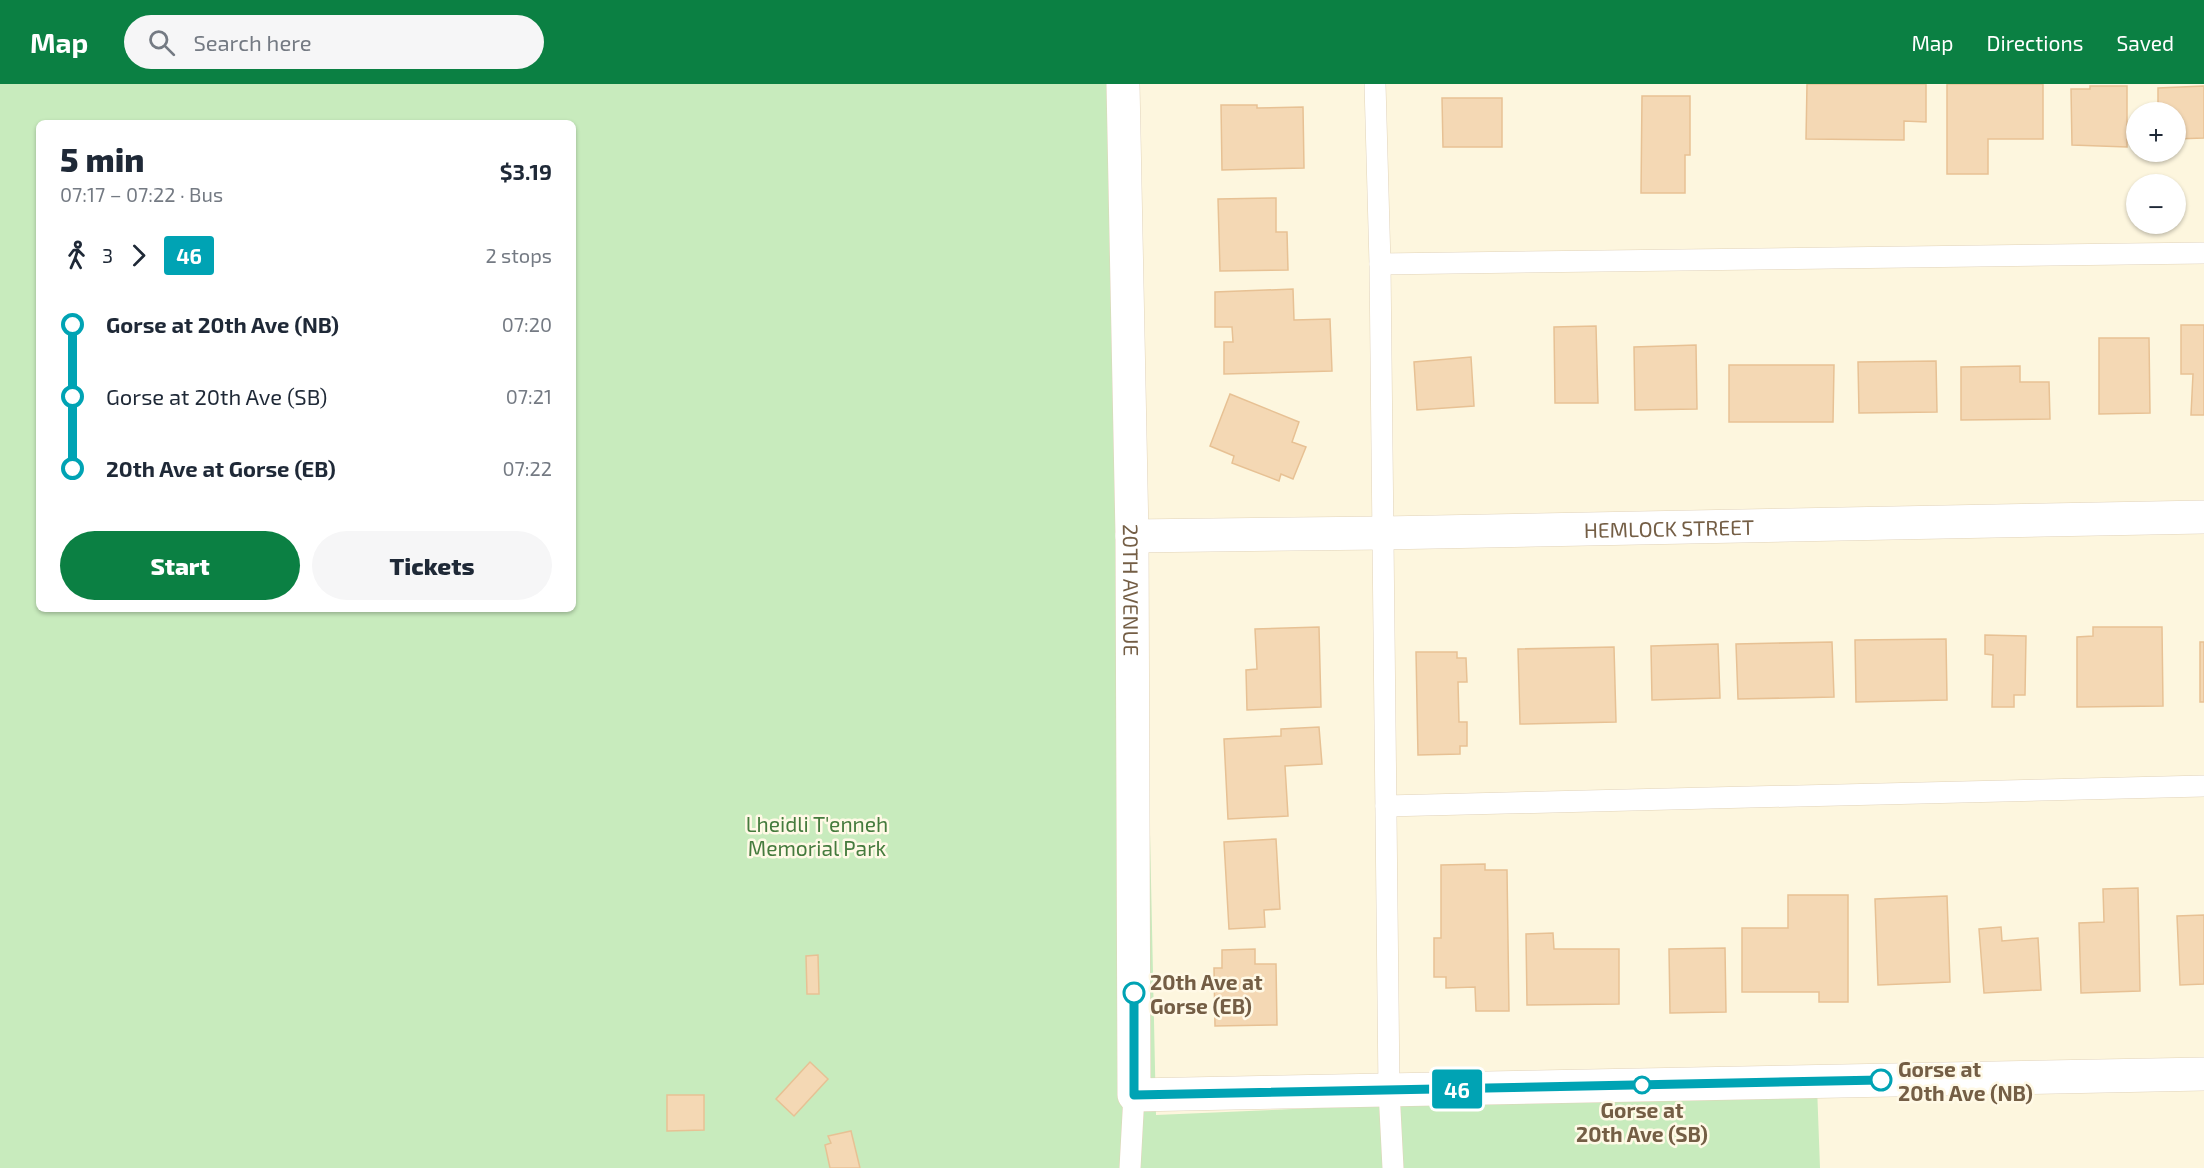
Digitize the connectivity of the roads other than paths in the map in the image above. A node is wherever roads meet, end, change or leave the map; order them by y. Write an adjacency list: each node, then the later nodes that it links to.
1 (1123, 84): 7 (street, 20TH AVENUE)
2 (1375, 84): 4 (lane)
3 (2204, 253): 4 (lane)
4 (1380, 264): 6 (lane)
5 (2204, 517): 6 (street, HEMLOCK STREET)
6 (1383, 533): 7 (street, HEMLOCK STREET); 9 (lane)
7 (1132, 536): 12 (street, 20TH AVENUE)
8 (2204, 786): 9 (lane)
9 (1386, 806): 11 (lane)
10 (2204, 1074): 11 (street)
11 (1389, 1090): 12 (street); 14 (lane)
12 (1134, 1095): 13 (lane)
13 (1130, 1168)
14 (1393, 1168)

